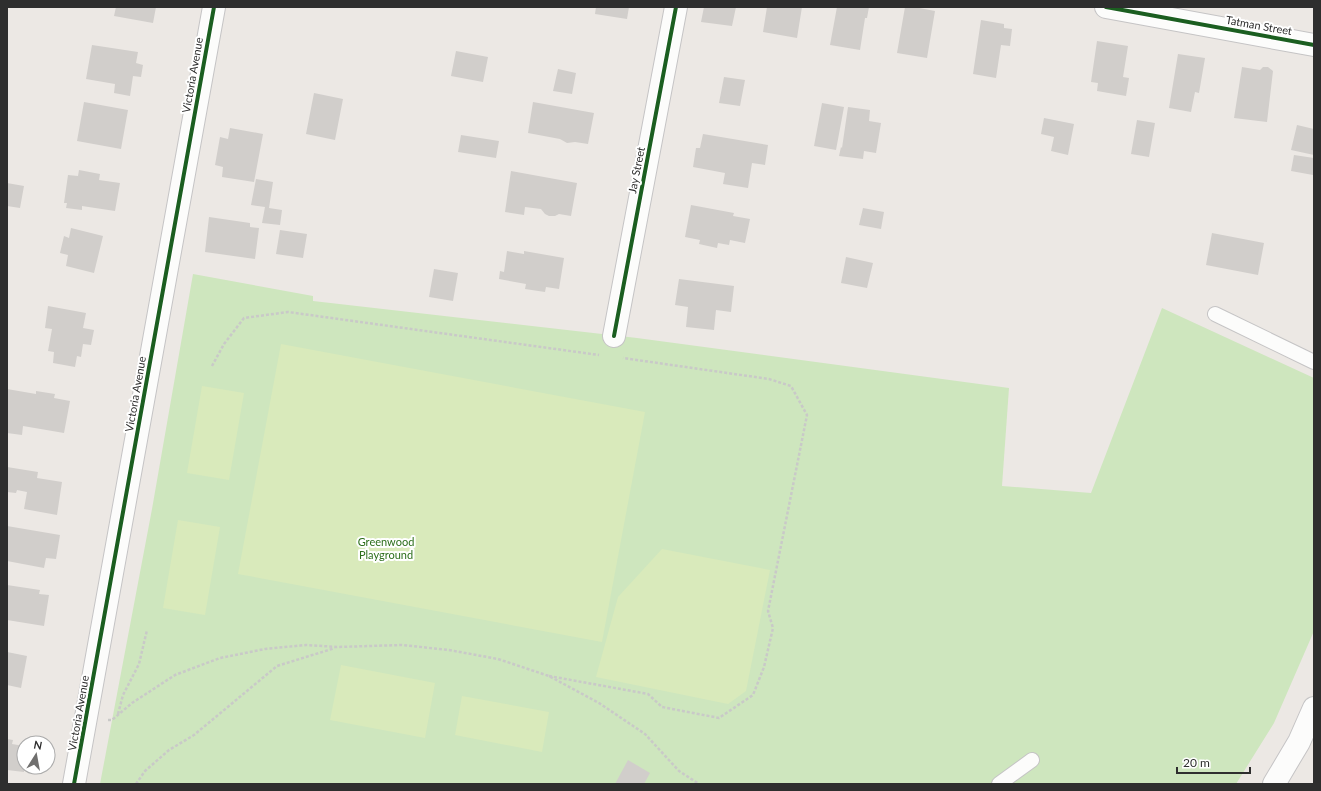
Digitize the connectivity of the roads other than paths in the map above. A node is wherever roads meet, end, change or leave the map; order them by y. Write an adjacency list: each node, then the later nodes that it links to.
1 (214, 7): 10 (street, Victoria Avenue)
2 (676, 7): 6 (street, Jay Street)
3 (1106, 7): 4 (street, Tatman Street)
4 (1314, 44)
5 (1215, 314): 7 (lane)
6 (614, 336)
7 (1314, 362)
8 (1314, 708): 12 (street)
9 (1032, 760): 11 (lane)
10 (74, 784)
11 (999, 784)
12 (1274, 784)

